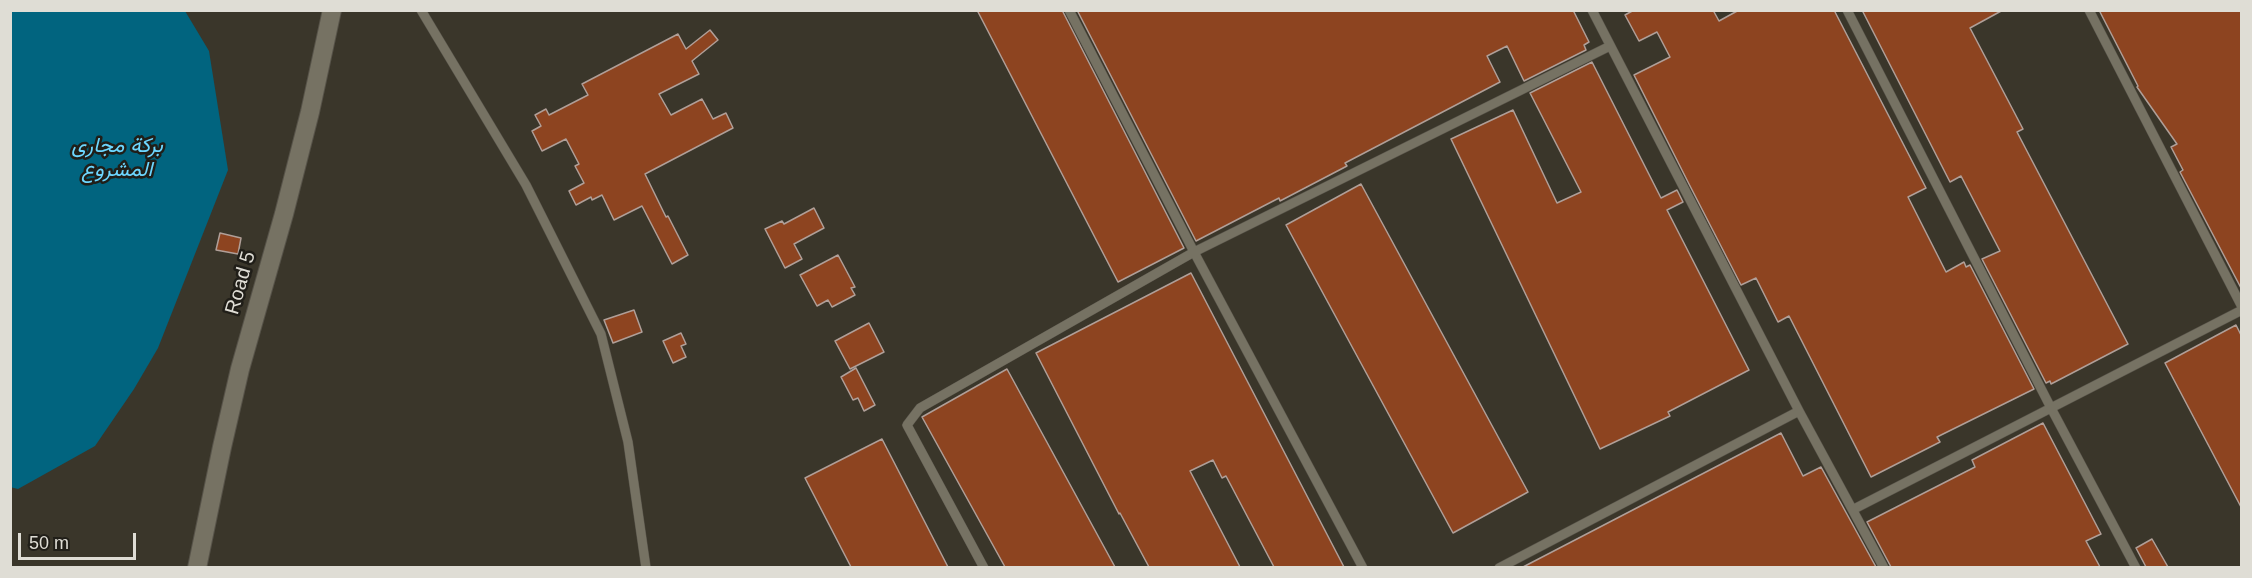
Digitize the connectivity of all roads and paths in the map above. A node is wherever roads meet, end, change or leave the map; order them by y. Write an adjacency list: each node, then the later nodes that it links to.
1 (332, 10): 13 (main road, Road 5)
2 (421, 10): 14 (lane)
3 (1069, 10): 8 (lane)
4 (1592, 10): 7 (lane)
5 (1847, 10): 10 (lane)
6 (2089, 10): 9 (lane)
7 (1610, 46): 8 (lane); 11 (lane)
8 (1194, 252): 15 (lane); 16 (lane)
9 (2241, 308): 10 (lane)
10 (2051, 408): 12 (lane); 19 (lane)
11 (1799, 411): 12 (lane); 17 (lane)
12 (1854, 509): 18 (lane)
13 (197, 567)
14 (646, 567)
15 (984, 567)
16 (1363, 567)
17 (1499, 567)
18 (1884, 567)
19 (2136, 567)

